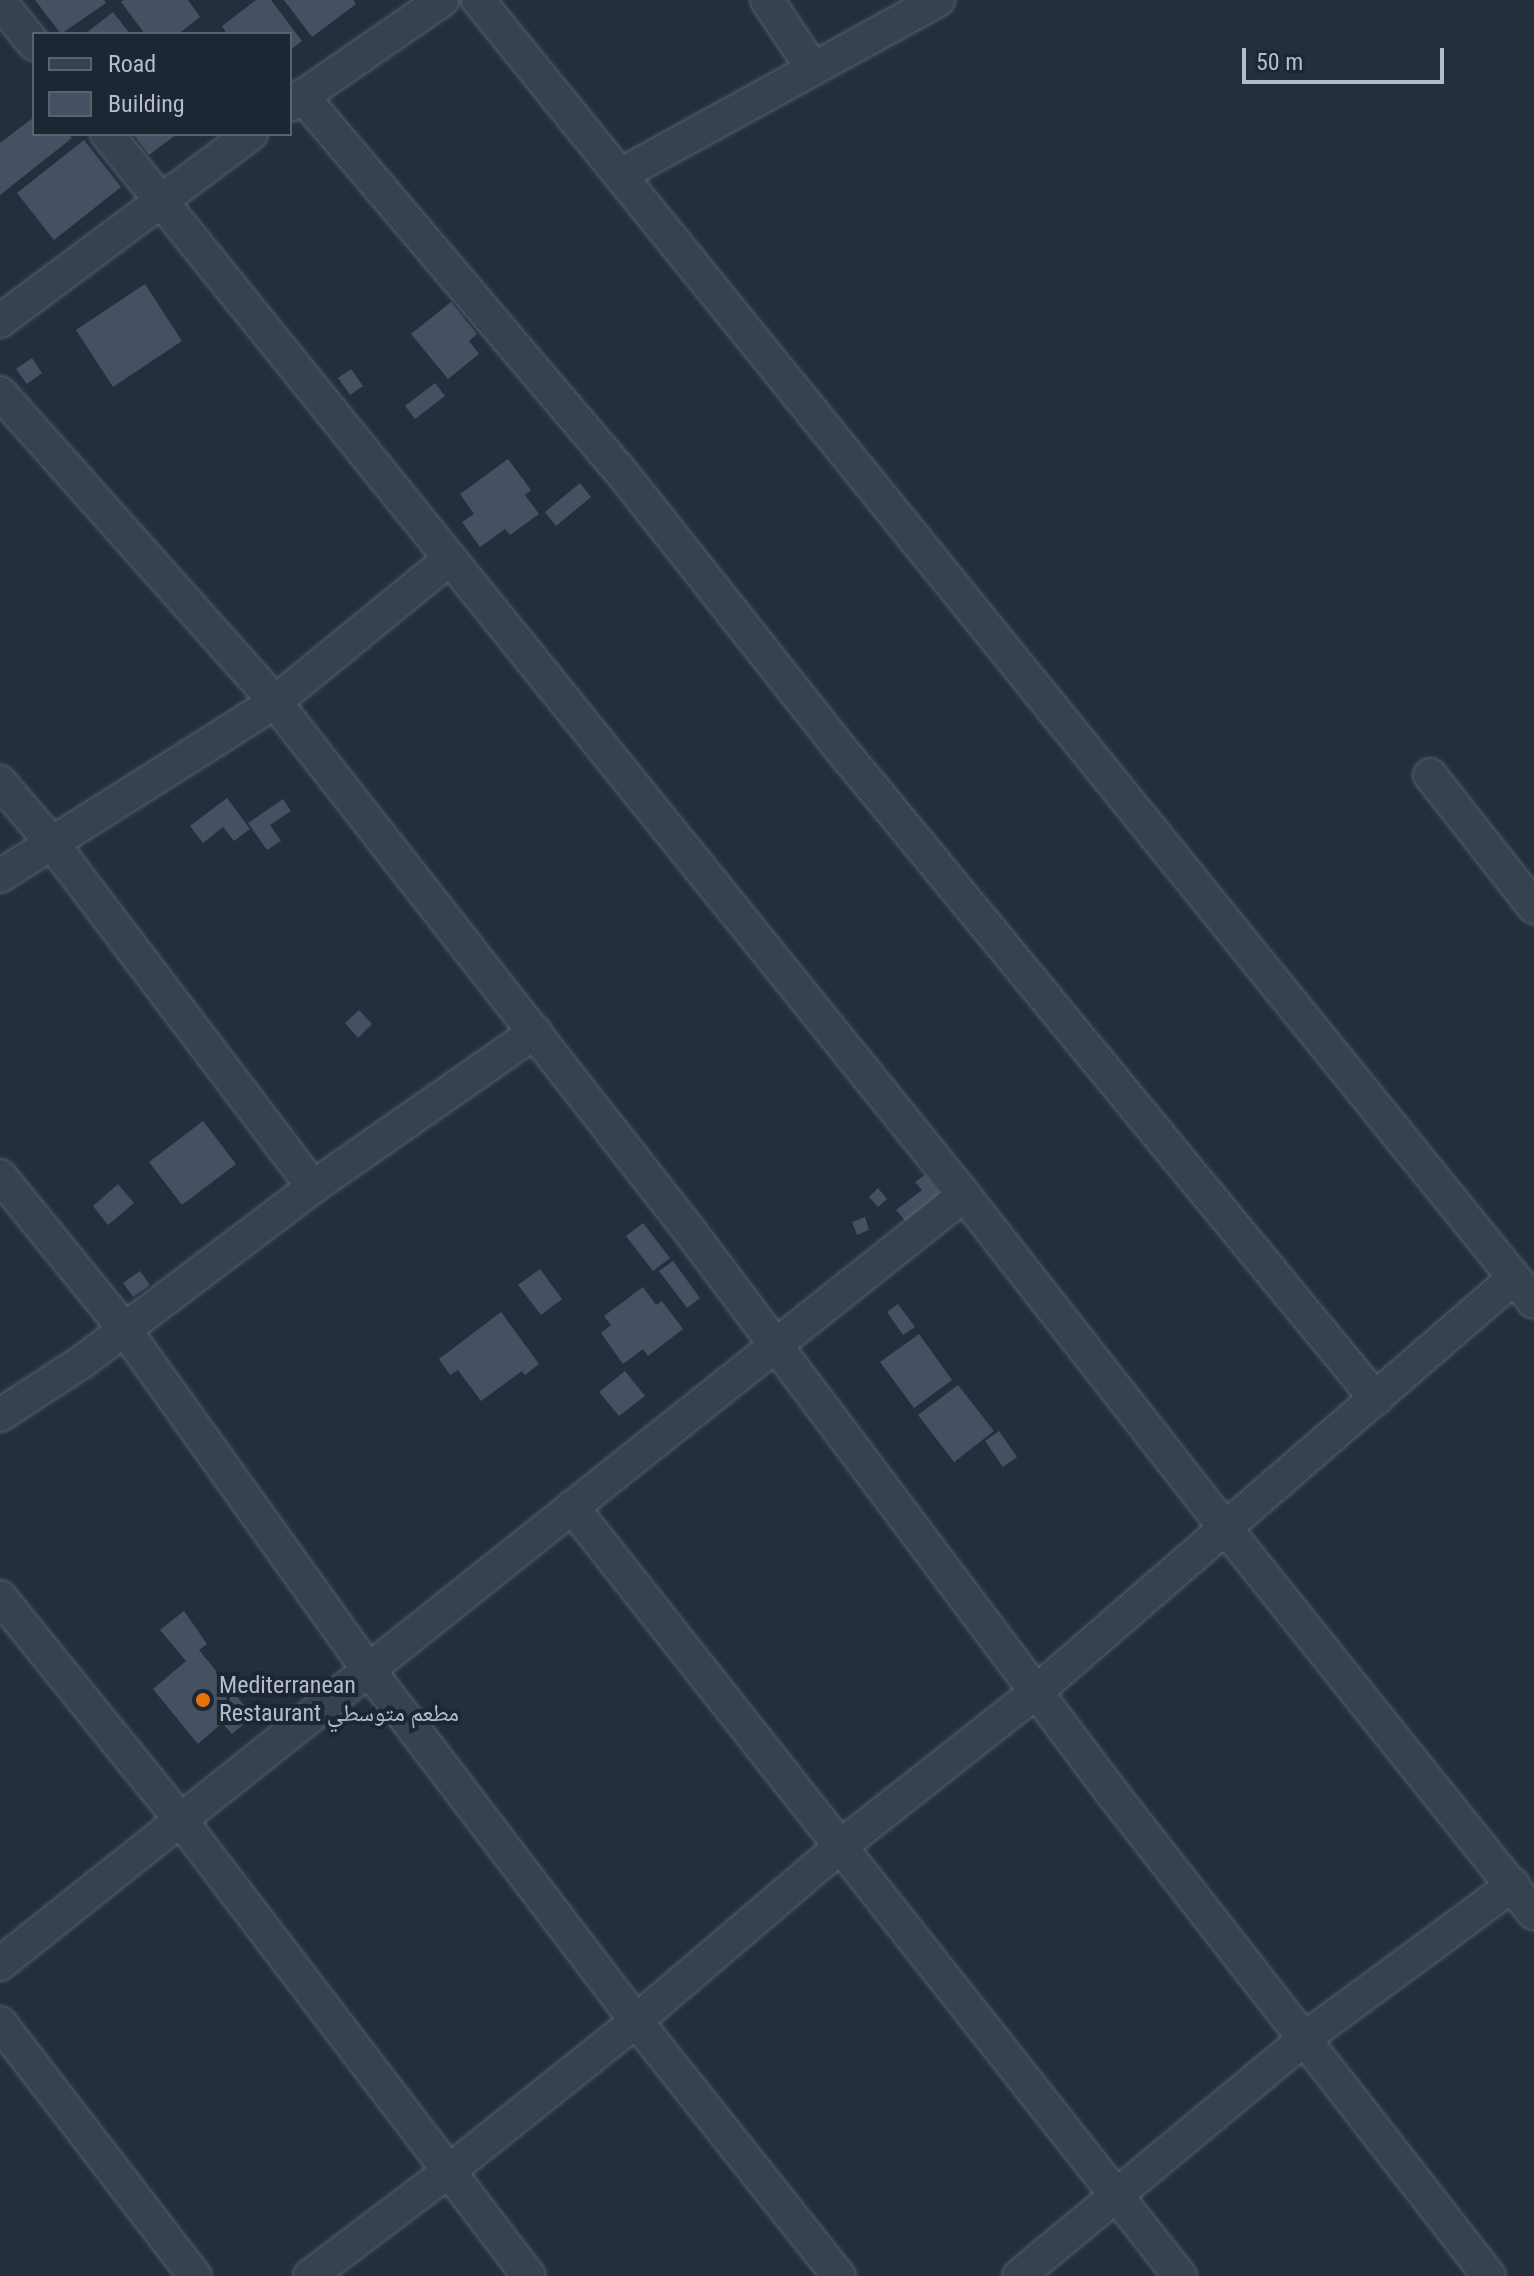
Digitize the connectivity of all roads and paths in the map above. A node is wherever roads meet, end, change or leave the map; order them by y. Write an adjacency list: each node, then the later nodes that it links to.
1 (442, 0): 8 (street)
2 (478, 0): 11 (street)
3 (767, 0): 7 (street)
4 (938, 0): 7 (street)
5 (0, 2): 6 (street)
6 (32, 42)
7 (813, 69): 11 (street)
8 (296, 100): 29 (street)
9 (109, 136): 12 (street)
10 (248, 136): 12 (street)
11 (620, 175): 26 (street)
12 (160, 201): 13 (street); 15 (street)
13 (0, 321)
14 (0, 393): 16 (street)
15 (450, 559): 16 (street); 25 (street)
16 (275, 702): 19 (street); 22 (street)
17 (1430, 775): 21 (street)
18 (0, 782): 19 (street)
19 (52, 843): 20 (street); 24 (street)
20 (0, 876)
21 (1534, 907)
22 (535, 1032): 24 (street); 28 (street)
23 (0, 1176): 27 (street)
24 (313, 1187): 27 (street)
25 (964, 1195): 28 (street); 32 (street)
26 (1524, 1290): 29 (street)
27 (125, 1330): 30 (street); 34 (street)
28 (775, 1345): 31 (street); 35 (street)
29 (1376, 1399): 32 (street)
30 (0, 1415)
31 (572, 1507): 34 (street); 37 (street)
32 (1226, 1529): 35 (street); 38 (street)
33 (0, 1597): 36 (street)
34 (368, 1669): 36 (street); 41 (street)
35 (1036, 1692): 37 (street); 43 (street)
36 (182, 1822): 40 (street); 44 (street)
37 (841, 1846): 41 (street); 45 (street)
38 (1513, 1885): 39 (street); 43 (street)
39 (1534, 1913)
40 (0, 1964)
41 (636, 2021): 44 (street); 49 (street)
42 (0, 2023): 46 (street)
43 (1304, 2039): 45 (street); 52 (street)
44 (449, 2171): 47 (street); 48 (street)
45 (1116, 2193): 50 (street); 51 (street)
46 (195, 2276)
47 (310, 2276)
48 (529, 2276)
49 (839, 2276)
50 (1019, 2276)
51 (1180, 2276)
52 (1489, 2276)

